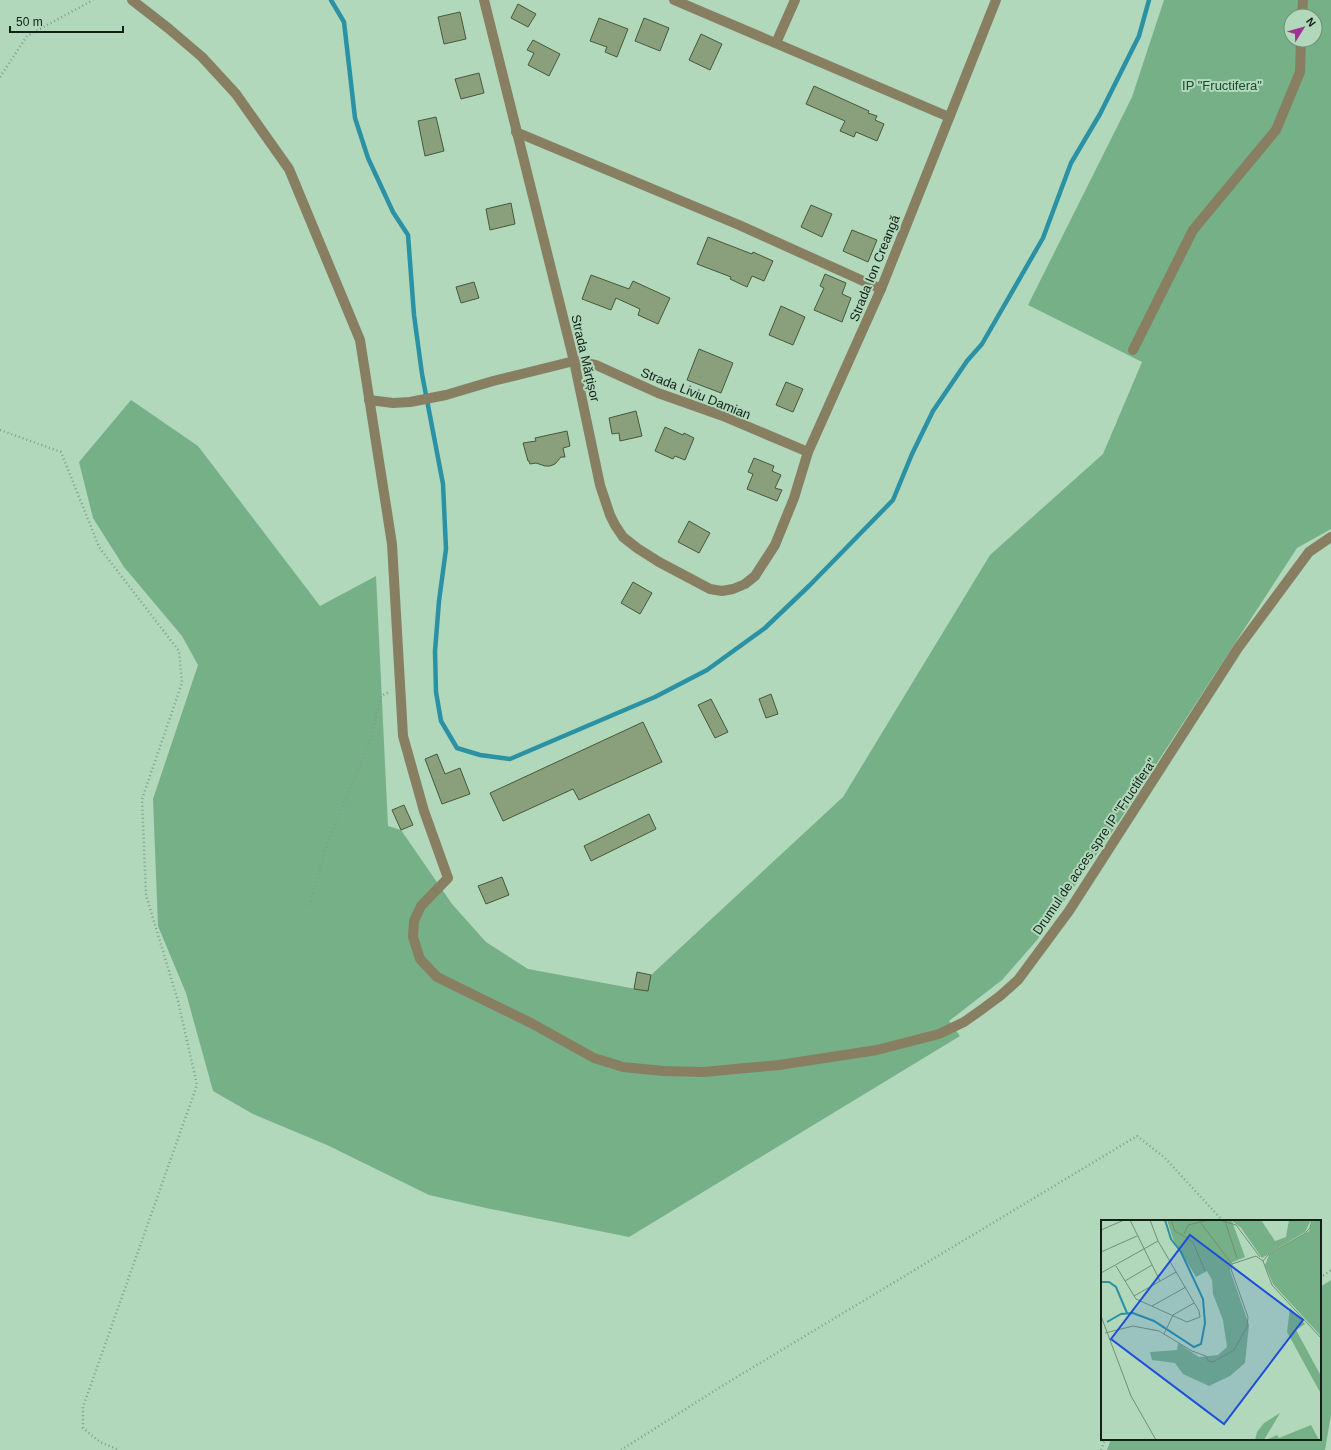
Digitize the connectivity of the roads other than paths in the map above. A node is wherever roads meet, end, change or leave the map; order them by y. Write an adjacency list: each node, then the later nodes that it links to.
1 (132, 0): 13 (street)
2 (484, 0): 9 (street, Strada Mărțișor)
3 (674, 0): 6 (street)
4 (795, 0): 6 (street)
5 (996, 0): 8 (street, Strada Ion Creangă)
6 (776, 43): 8 (street)
7 (1301, 48): 11 (street)
8 (949, 117): 10 (street, Strada Ion Creangă)
9 (516, 132): 10 (street); 12 (street, Strada Mărțișor)
10 (881, 289): 14 (street, Strada Ion Creangă)
11 (1133, 350)
12 (574, 361): 13 (street); 14 (street, Strada Liviu Damian); 16 (street, Strada Mărțișor)
13 (369, 400): 15 (street, Drumul de acces spre IP "Fructifera")
14 (808, 452): 16 (street, Strada Ion Creangă)
15 (1331, 537)
16 (775, 545)

